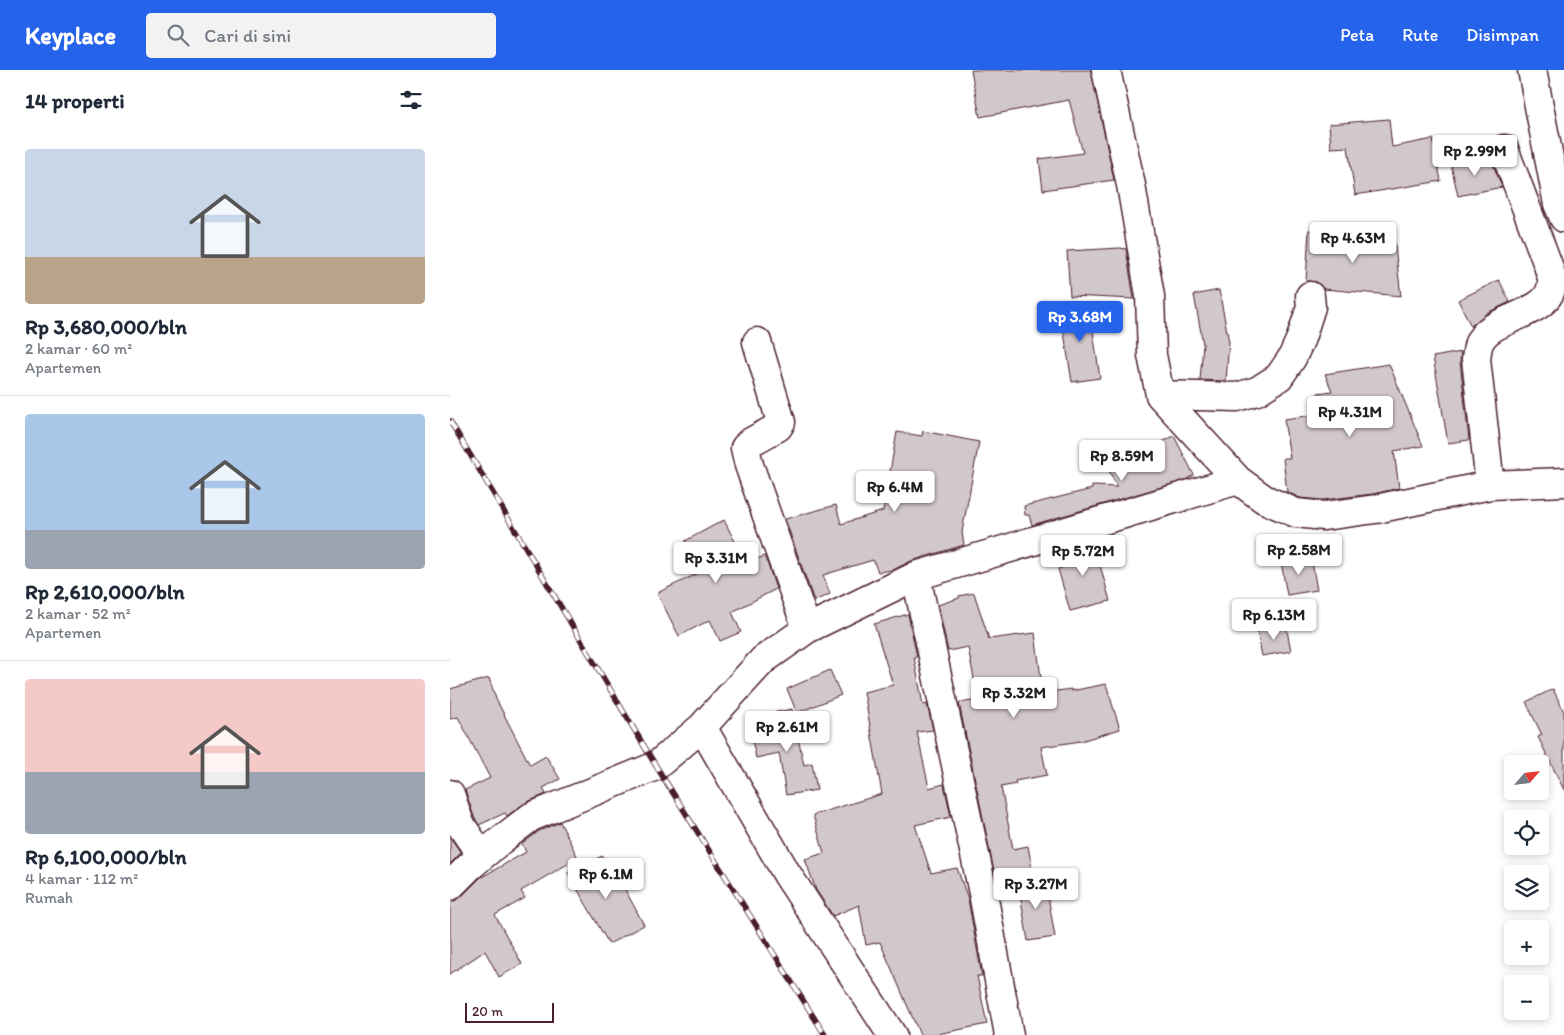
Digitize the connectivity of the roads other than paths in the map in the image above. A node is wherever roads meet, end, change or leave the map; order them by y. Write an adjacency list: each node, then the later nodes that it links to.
1 (1106, 70): 7 (street)
2 (1532, 70): 4 (street)
3 (1504, 150): 10 (street)
4 (1562, 208)
5 (1310, 296): 7 (street)
6 (758, 342): 12 (street)
7 (1160, 395): 8 (street)
8 (1238, 480): 10 (street); 11 (street)
9 (1564, 482): 10 (street)
10 (1490, 485)
11 (916, 576): 12 (street); 18 (street)
12 (807, 629): 13 (street)
13 (702, 727): 15 (street); 17 (street)
14 (450, 794): 15 (street)
15 (482, 856): 16 (street)
16 (450, 886)
17 (892, 1035)
18 (1009, 1035)

